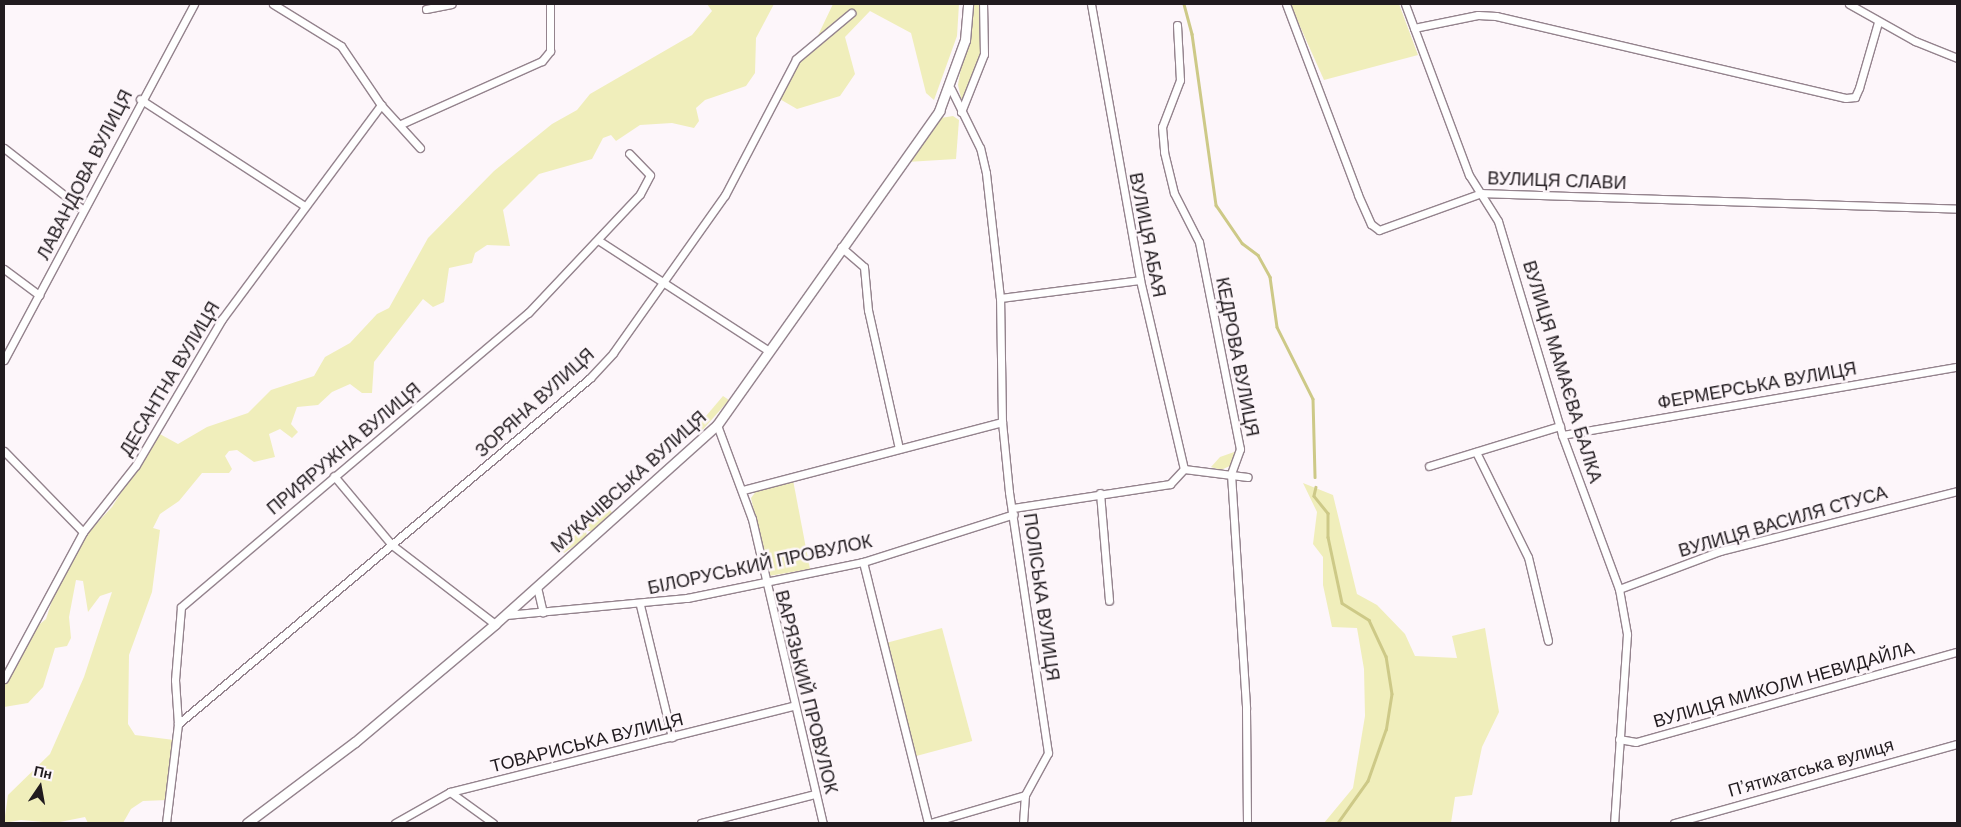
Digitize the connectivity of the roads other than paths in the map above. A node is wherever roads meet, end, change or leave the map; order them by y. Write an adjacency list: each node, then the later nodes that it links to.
1 (194, 4): 18 (street, ЛАВАНДОВА ВУЛИЦЯ)
2 (273, 4): 19 (street)
3 (452, 4): 11 (street)
4 (550, 4): 21 (street)
5 (968, 4): 17 (street, МУКАЧІВСЬКА ВУЛИЦЯ)
6 (983, 4): 20 (street)
7 (1091, 4): 32 (street, ВУЛИЦЯ АБАЯ)
8 (1286, 4): 25 (street, ВУЛИЦЯ СЛАВИ)
9 (1404, 4): 15 (street, ВУЛИЦЯ МАМАЄВА БАЛКА)
10 (1850, 4): 13 (street)
11 (426, 9)
12 (851, 13): 33 (street, ЗОРЯНА ВУЛИЦЯ)
13 (1878, 22): 15 (street); 16 (street)
14 (1177, 25): 48 (street, КЕДРОВА ВУЛИЦЯ)
15 (1414, 28): 25 (street, ВУЛИЦЯ МАМАЄВА БАЛКА)
16 (1957, 58)
17 (951, 89): 20 (street); 30 (street, МУКАЧІВСЬКА ВУЛИЦЯ)
18 (140, 99): 26 (street); 27 (street, ЛАВАНДОВА ВУЛИЦЯ)
19 (381, 105): 21 (street); 26 (street, ДЕСАНТНА ВУЛИЦЯ)
20 (961, 112): 35 (street, ПОЛІСЬКА ВУЛИЦЯ)
21 (401, 124): 23 (street)
22 (4, 148): 27 (street)
23 (420, 148)
24 (629, 153): 29 (street, ПРИЯРУЖНА ВУЛИЦЯ)
25 (1482, 193): 28 (street, ВУЛИЦЯ СЛАВИ); 41 (street, ВУЛИЦЯ МАМАЄВА БАЛКА)
26 (303, 205): 55 (street, ДЕСАНТНА ВУЛИЦЯ)
27 (82, 209): 34 (street, ЛАВАНДОВА ВУЛИЦЯ)
28 (1957, 209)
29 (598, 240): 33 (street); 49 (street, ПРИЯРУЖНА ВУЛИЦЯ)
30 (841, 247): 36 (street, МУКАЧІВСЬКА ВУЛИЦЯ); 43 (street)
31 (4, 269): 34 (street)
32 (1140, 280): 35 (street); 47 (street, ВУЛИЦЯ АБАЯ)
33 (661, 283): 36 (street); 56 (street, ЗОРЯНА ВУЛИЦЯ)
34 (39, 295): 37 (street, ЛАВАНДОВА ВУЛИЦЯ)
35 (1000, 298): 39 (street, ПОЛІСЬКА ВУЛИЦЯ)
36 (769, 351): 40 (street, МУКАЧІВСЬКА ВУЛИЦЯ)
37 (4, 360)
38 (1957, 367): 42 (street, ФЕРМЕРСЬКА ВУЛИЦЯ)
39 (1002, 422): 43 (street); 54 (street, ПОЛІСЬКА ВУЛИЦЯ)
40 (717, 425): 51 (street, ВАРЯЗЬКИЙ ПРОВУЛОК); 59 (street, МУКАЧІВСЬКА ВУЛИЦЯ)
41 (1560, 426): 42 (street, ВУЛИЦЯ МАМАЄВА БАЛКА); 45 (street)
42 (1562, 435): 60 (street, ВУЛИЦЯ МАМАЄВА БАЛКА)
43 (899, 449): 51 (street)
44 (4, 450): 55 (street)
45 (1476, 452): 46 (street); 66 (street)
46 (1429, 466)
47 (1184, 469): 48 (street); 53 (street, БІЛОРУСЬКИЙ ПРОВУЛОК)
48 (1231, 474): 50 (street); 85 (street, КЕДРОВА ВУЛИЦЯ)
49 (334, 476): 56 (street); 70 (street, ПРИЯРУЖНА ВУЛИЦЯ)
50 (1247, 477)
51 (743, 490): 58 (street, ВАРЯЗЬКИЙ ПРОВУЛОК)
52 (1957, 491): 60 (street, ВУЛИЦЯ ВАСИЛЯ СТУСА)
53 (1100, 494): 54 (street, БІЛОРУСЬКИЙ ПРОВУЛОК); 61 (street)
54 (1014, 511): 57 (street, БІЛОРУСЬКИЙ ПРОВУЛОК); 76 (street, ПОЛІСЬКА ВУЛИЦЯ)
55 (83, 532): 68 (street, ДЕСАНТНА ВУЛИЦЯ)
56 (392, 545): 65 (street); 70 (street, ЗОРЯНА ВУЛИЦЯ)
57 (863, 562): 58 (street, БІЛОРУСЬКИЙ ПРОВУЛОК); 83 (street)
58 (764, 581): 62 (street, БІЛОРУСЬКИЙ ПРОВУЛОК); 69 (street, ВАРЯЗЬКИЙ ПРОВУЛОК)
59 (537, 587): 63 (street); 64 (street, МУКАЧІВСЬКА ВУЛИЦЯ)
60 (1620, 589): 72 (street, ВУЛИЦЯ МАМАЄВА БАЛКА)
61 (1108, 601)
62 (640, 605): 63 (street, БІЛОРУСЬКИЙ ПРОВУЛОК); 71 (street)
63 (543, 612): 64 (street, БІЛОРУСЬКИЙ ПРОВУЛОК)
64 (506, 614): 65 (street, МУКАЧІВСЬКА ВУЛИЦЯ)
65 (495, 624): 78 (street, МУКАЧІВСЬКА ВУЛИЦЯ)
66 (1548, 641)
67 (1957, 652): 72 (street, ВУЛИЦЯ МИКОЛИ НЕВИДАЙЛА)
68 (4, 679)
69 (793, 706): 71 (street, ТОВАРИСЬКА ВУЛИЦЯ); 75 (street, ВАРЯЗЬКИЙ ПРОВУЛОК)
70 (178, 724): 77 (street, ПРИЯРУЖНА ВУЛИЦЯ)
71 (672, 736): 74 (street, ТОВАРИСЬКА ВУЛИЦЯ)
72 (1619, 739): 86 (street, ВУЛИЦЯ МАМАЄВА БАЛКА)
73 (1957, 744): 87 (street, Пʼятихатська вулиця)
74 (450, 792): 79 (street, ТОВАРИСЬКА ВУЛИЦЯ); 80 (street)
75 (815, 794): 81 (street); 82 (street, ВАРЯЗЬКИЙ ПРОВУЛОК)
76 (1025, 795): 83 (street); 84 (street)
77 (166, 823)
78 (247, 823)
79 (395, 823)
80 (492, 823)
81 (701, 823)
82 (823, 823)
83 (929, 823)
84 (1023, 823)
85 (1247, 823)
86 (1614, 823)
87 (1674, 823)

